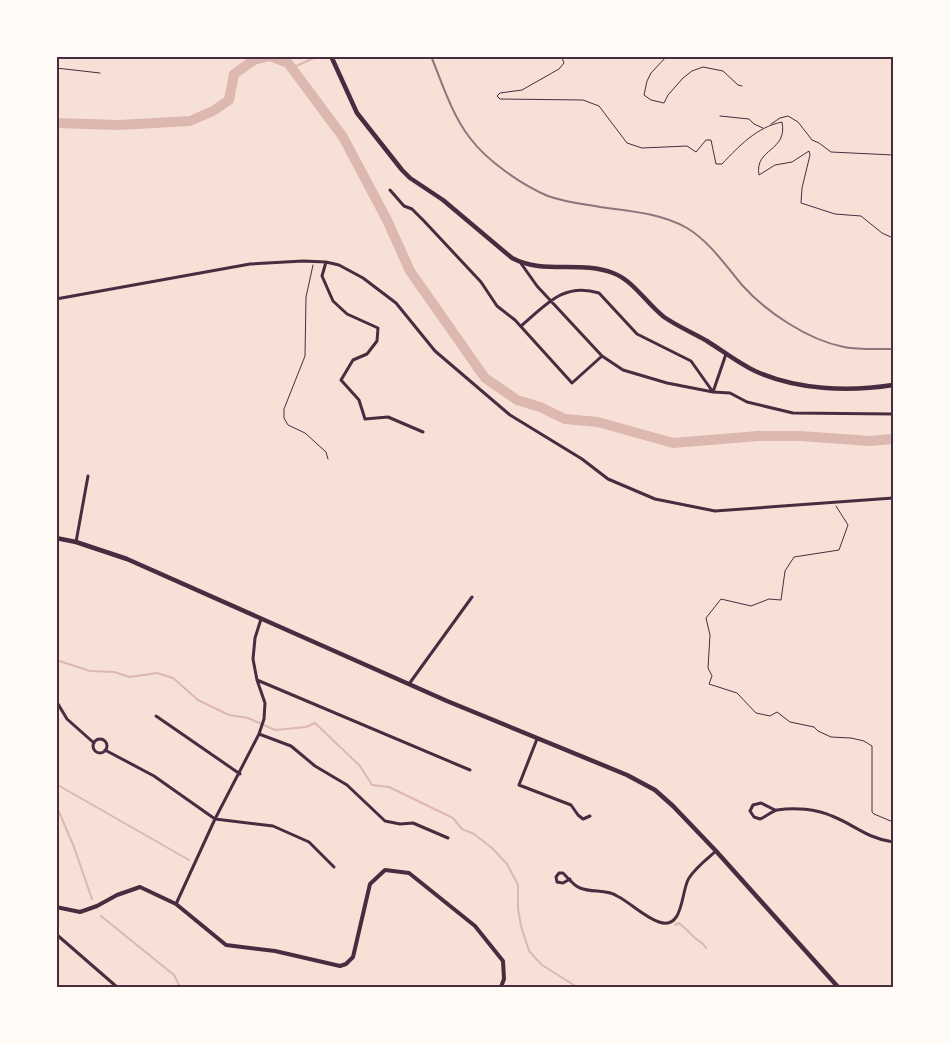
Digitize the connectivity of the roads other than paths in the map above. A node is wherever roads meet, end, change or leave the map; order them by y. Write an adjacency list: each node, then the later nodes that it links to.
1 (331, 56): 4 (main road)
2 (390, 190): 7 (street)
3 (326, 262): 5 (street); 13 (street); 15 (street)
4 (520, 262): 6 (street); 8 (main road)
5 (56, 299)
6 (551, 300): 7 (street); 9 (street); 11 (street)
7 (521, 326): 9 (street)
8 (726, 354): 10 (main road); 11 (street)
9 (602, 356): 11 (street)
10 (893, 385)
11 (713, 392): 12 (street)
12 (893, 414)
13 (424, 432)
14 (88, 476): 17 (street)
15 (893, 498)
16 (56, 538): 17 (main road)
17 (76, 542): 19 (main road)
18 (472, 597): 21 (street)
19 (261, 619): 20 (street); 21 (main road)
20 (257, 680): 24 (street); 28 (street)
21 (408, 684): 25 (main road)
22 (58, 704): 26 (street)
23 (156, 716): 29 (street)
24 (259, 734): 29 (street); 33 (street)
25 (538, 739): 31 (street); 35 (main road)
26 (94, 743): 27 (street); 27 (street)
27 (106, 750): 32 (street)
28 (470, 770)
29 (240, 774): 32 (street)
30 (775, 810): 30 (street); 34 (street)
31 (590, 816)
32 (215, 819): 36 (street); 38 (street)
33 (448, 838)
34 (893, 842)
35 (716, 851): 37 (street); 43 (main road)
36 (334, 867)
37 (570, 880)
38 (176, 904): 39 (street); 42 (street)
39 (57, 907)
40 (56, 934): 41 (street)
41 (116, 987)
42 (502, 987)
43 (838, 987)

